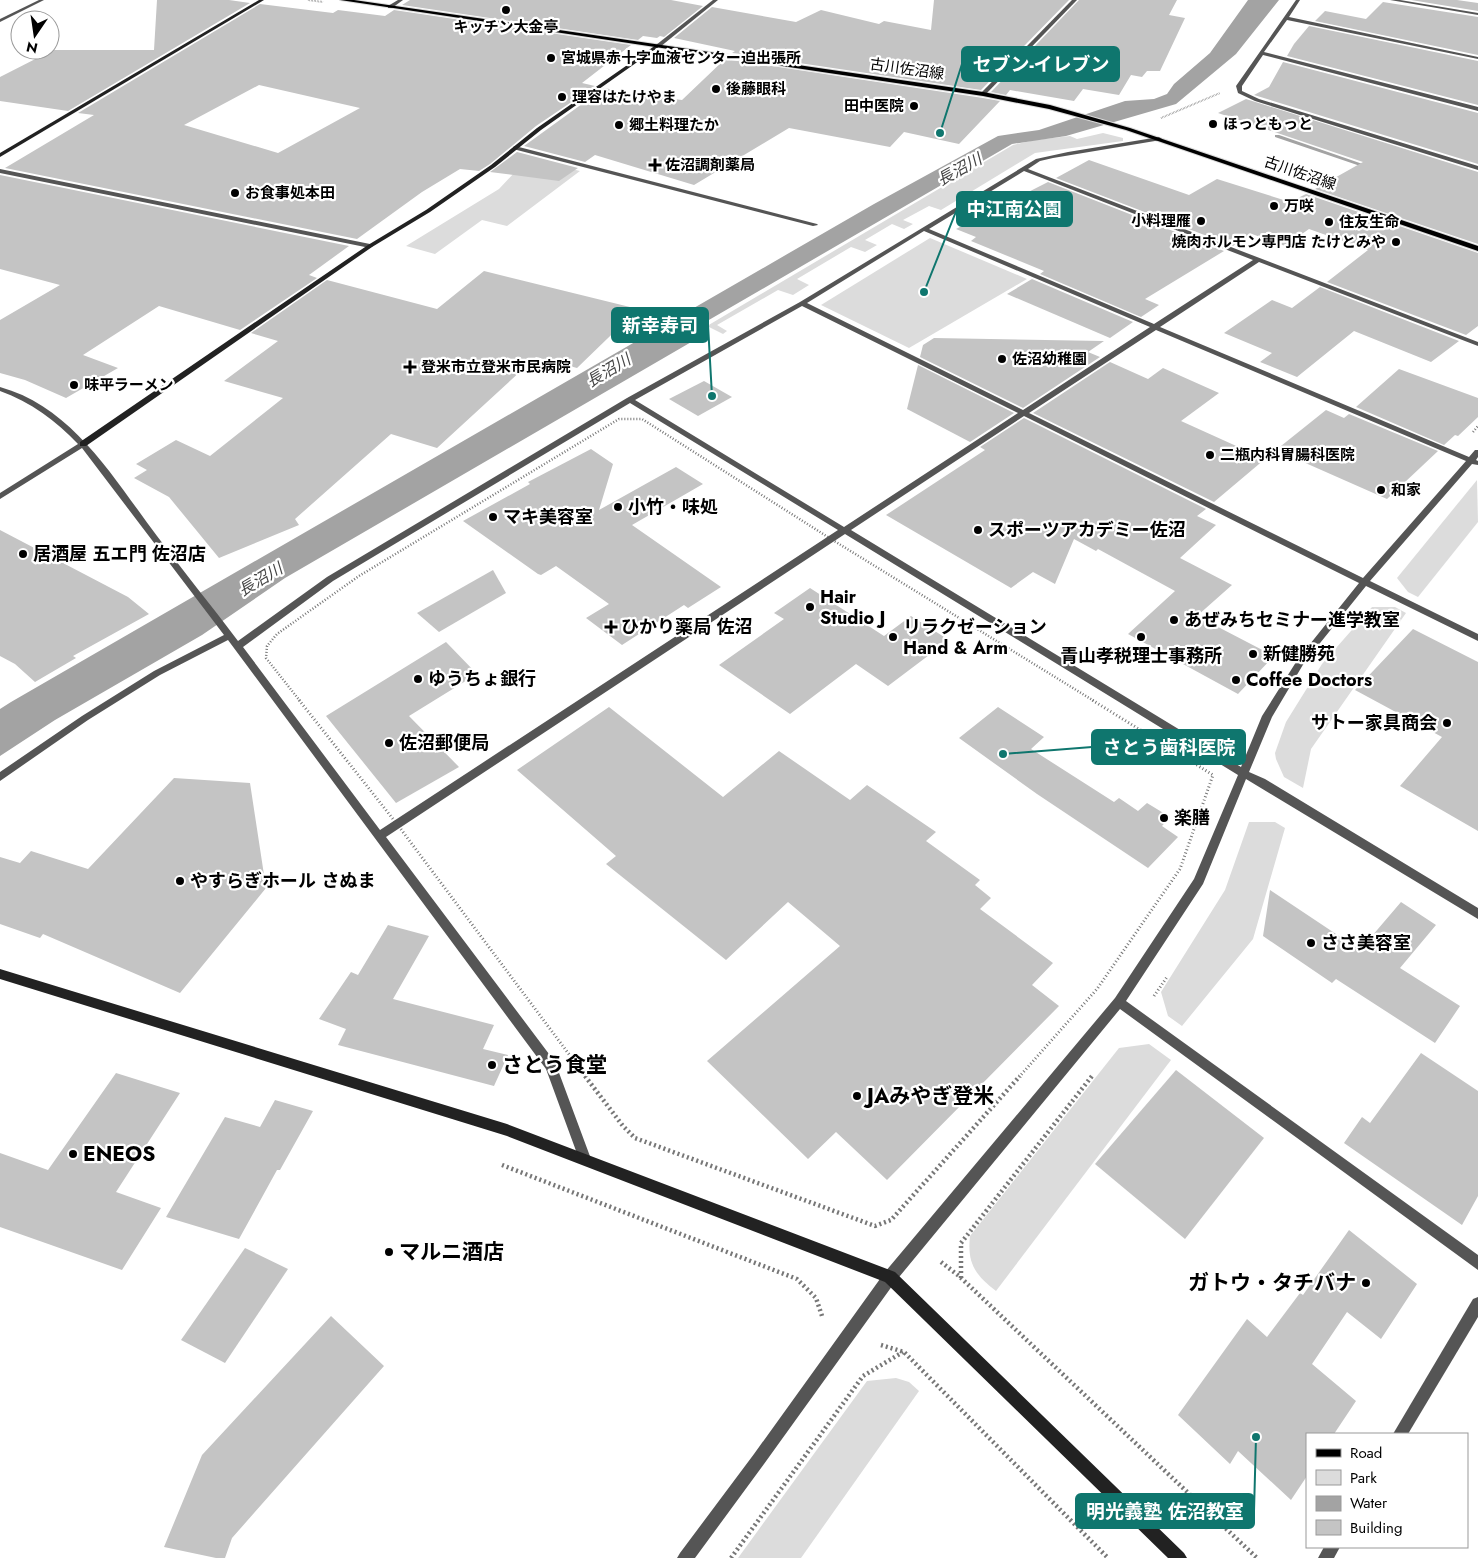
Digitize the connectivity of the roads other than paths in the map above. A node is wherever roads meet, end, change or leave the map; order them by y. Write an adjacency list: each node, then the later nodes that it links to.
1 (42, 0): 12 (street)
2 (262, 0): 20 (street)
3 (343, 0): 9 (main road, 古川佐沼線)
4 (401, 0): 9 (street)
5 (716, 0): 13 (street)
6 (1075, 0): 16 (street)
7 (1298, 0): 11 (street)
8 (1392, 0): 10 (street)
9 (390, 7): 13 (main road, 古川佐沼線)
10 (1478, 14)
11 (1286, 18): 14 (street); 15 (street)
12 (0, 21)
13 (658, 46): 16 (main road, 古川佐沼線); 19 (street)
14 (1261, 53): 17 (street); 21 (street)
15 (1478, 58)
16 (983, 94): 18 (main road, 古川佐沼線)
17 (1478, 109)
18 (1159, 139): 22 (street); 27 (main road, 古川佐沼線)
19 (515, 148): 24 (street); 26 (street)
20 (0, 155)
21 (1478, 168)
22 (1023, 169): 25 (street); 28 (street)
23 (0, 171): 26 (street)
24 (815, 225)
25 (926, 230): 29 (street); 30 (street)
26 (370, 246): 35 (street)
27 (1478, 249)
28 (1258, 260): 30 (street); 31 (street)
29 (802, 303): 33 (street); 34 (street)
30 (1155, 327): 34 (street); 36 (street)
31 (1478, 344)
32 (0, 389): 35 (street)
33 (630, 400): 38 (street); 42 (street)
34 (1024, 412): 38 (street); 39 (street)
35 (84, 444): 37 (street); 40 (street)
36 (1476, 459): 39 (street)
37 (0, 497)
38 (844, 531): 43 (street); 45 (street)
39 (1365, 581): 41 (street); 43 (street)
40 (228, 633): 42 (street); 44 (street)
41 (1478, 638)
42 (237, 646): 45 (street)
43 (1243, 773): 46 (street); 48 (street)
44 (0, 777)
45 (380, 835): 49 (street)
46 (1478, 914)
47 (0, 974): 49 (street)
48 (1119, 1002): 50 (street); 51 (street)
49 (584, 1159): 51 (street)
50 (1478, 1263)
51 (890, 1277): 54 (street); 55 (street)
52 (1478, 1304): 53 (street)
53 (1401, 1433)
54 (685, 1558)
55 (1179, 1558)

